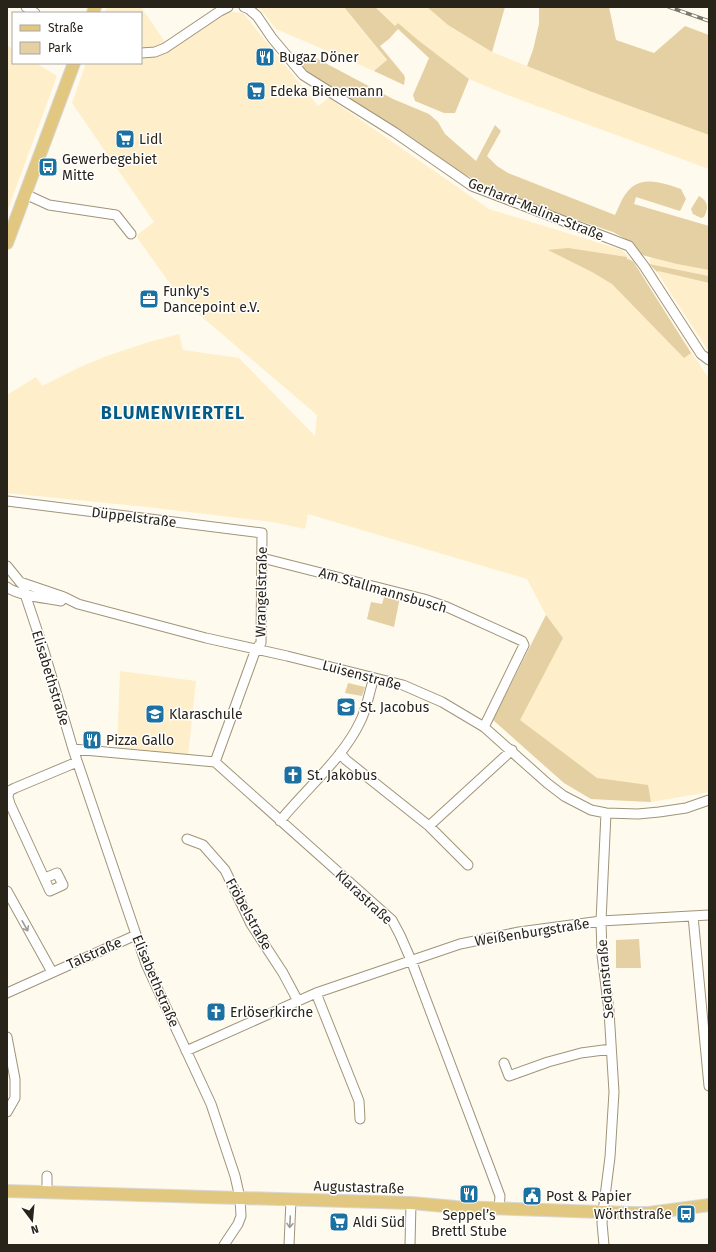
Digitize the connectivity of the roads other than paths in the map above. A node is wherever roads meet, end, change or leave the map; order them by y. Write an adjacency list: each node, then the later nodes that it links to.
1 (228, 7): 3 (street)
2 (244, 7): 8 (street, Gerhard-Malina-Straße)
3 (142, 53)
4 (74, 64): 5 (main road)
5 (25, 194): 6 (street); 7 (main road)
6 (131, 234)
7 (7, 243)
8 (709, 360)
9 (7, 501): 10 (street, Düppelstraße)
10 (262, 533): 11 (street, Wrangelstraße)
11 (262, 558): 17 (street, Wrangelstraße); 19 (street, Am Stallmannsbusch)
12 (7, 566): 13 (street)
13 (20, 582): 15 (street); 16 (street, Luisenstraße)
14 (7, 587): 15 (street, Luisenstraße)
15 (25, 594): 16 (street, Luisenstraße); 20 (street, Elisabethstraße)
16 (78, 604): 17 (street, Luisenstraße)
17 (256, 649): 18 (street, Luisenstraße); 24 (street, Wrangelstraße)
18 (374, 678): 19 (street, Luisenstraße); 22 (street)
19 (484, 727): 21 (street, Luisenstraße)
20 (72, 749): 23 (street, Elisabethstraße); 24 (street)
21 (512, 750): 26 (street, Luisenstraße); 28 (street)
22 (340, 753): 27 (street); 28 (street)
23 (77, 762): 31 (street); 36 (street, Elisabethstraße)
24 (215, 762): 27 (street, Klarastraße)
25 (709, 800): 26 (street, Luisenstraße)
26 (606, 813): 35 (street, Sedanstraße)
27 (280, 821): 37 (street, Klarastraße)
28 (429, 826): 30 (street)
29 (187, 838): 41 (street, Fröbelstraße)
30 (468, 865)
31 (45, 878)
32 (7, 891): 38 (street, Talstraße, one-way to 38)
33 (709, 915): 34 (street, Weißenburgstraße)
34 (693, 916): 35 (street, Weißenburgstraße); 46 (street)
35 (601, 922): 37 (street, Weißenburgstraße); 43 (street, Sedanstraße)
36 (136, 935): 38 (street, Talstraße); 44 (street, Elisabethstraße)
37 (411, 960): 40 (street, Weißenburgstraße); 56 (street, Klarastraße)
38 (52, 972): 39 (street, Talstraße)
39 (7, 993)
40 (316, 994): 41 (street, Weißenburgstraße); 48 (street)
41 (298, 1001): 44 (street, Weißenburgstraße)
42 (7, 1037): 47 (street)
43 (611, 1049): 45 (street); 57 (street, Sedanstraße)
44 (186, 1051): 52 (street, Elisabethstraße)
45 (504, 1062)
46 (709, 1086)
47 (7, 1112)
48 (360, 1119)
49 (48, 1176): 51 (street)
50 (7, 1191): 51 (main road, Augustastraße)
51 (47, 1192): 52 (main road, Augustastraße)
52 (240, 1198): 53 (main road, Augustastraße); 58 (street, Elisabethstraße)
53 (291, 1200): 54 (main road, Augustastraße); 59 (street, one-way to 59)
54 (411, 1203): 56 (main road, Augustastraße); 60 (street)
55 (709, 1205): 57 (main road, Augustastraße)
56 (499, 1208): 57 (main road, Augustastraße)
57 (602, 1212): 61 (street, Sedanstraße)
58 (224, 1245)
59 (289, 1245)
60 (410, 1245)
61 (604, 1245)

